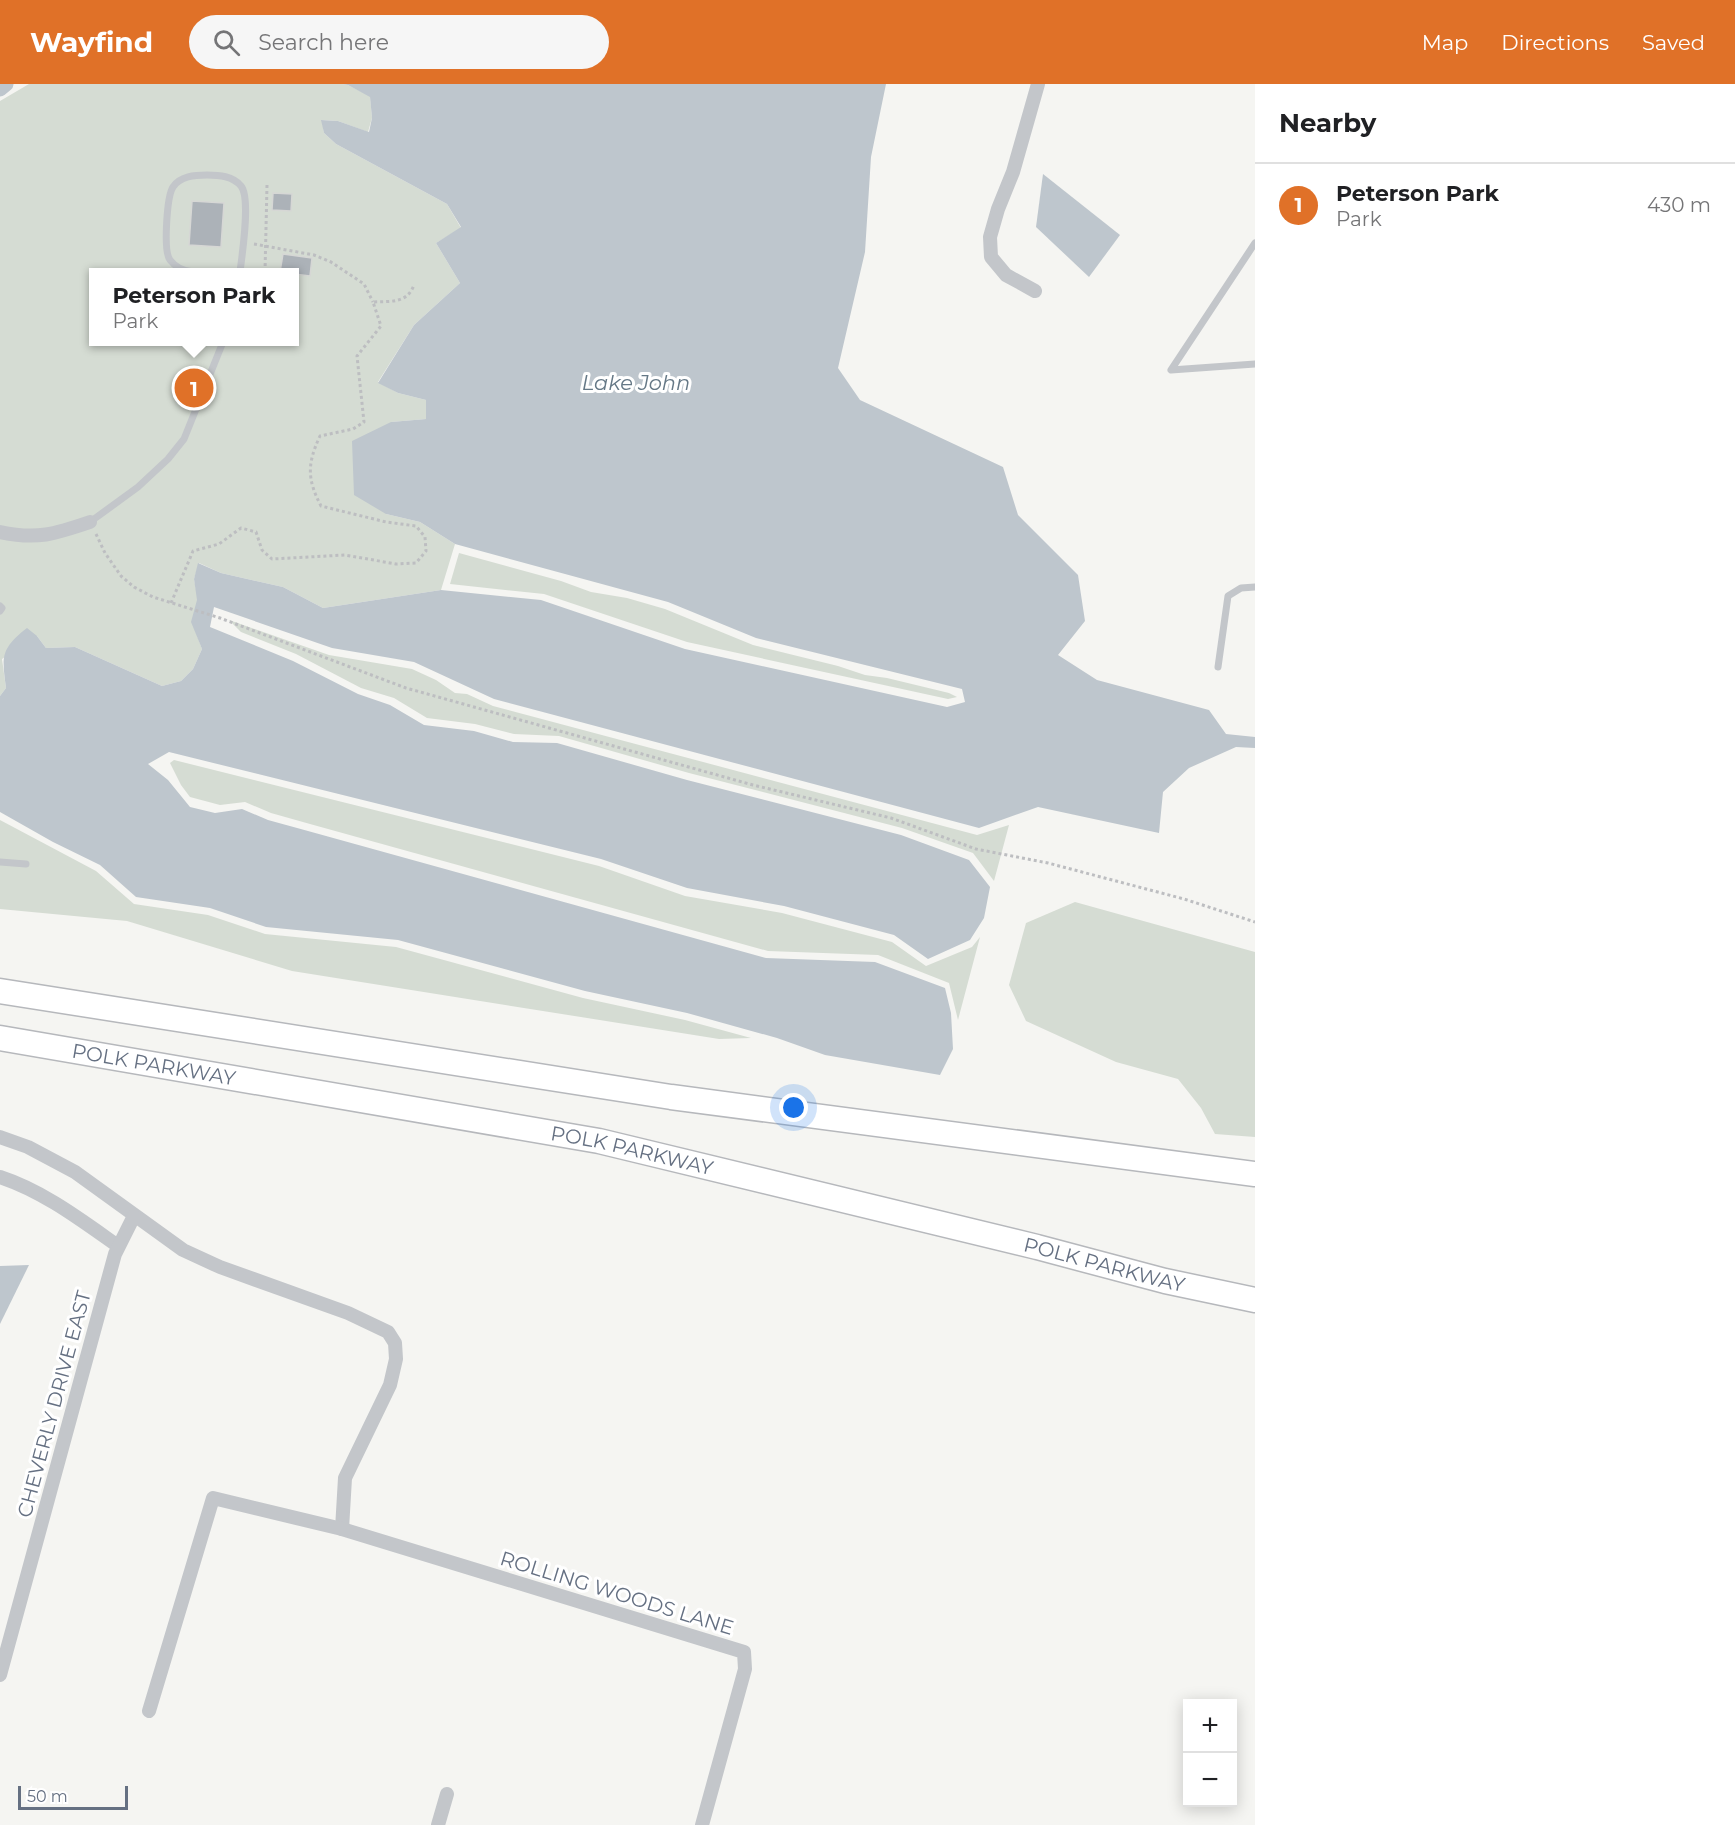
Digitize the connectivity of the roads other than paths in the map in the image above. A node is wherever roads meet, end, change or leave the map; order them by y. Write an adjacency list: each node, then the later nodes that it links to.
1 (1038, 84): 5 (street)
2 (1255, 243): 7 (lane)
3 (179, 268): 4 (lane)
4 (241, 268)
5 (1035, 291)
6 (222, 346): 8 (lane)
7 (1255, 364)
8 (90, 522): 9 (street)
9 (0, 532)
10 (1255, 587): 11 (lane)
11 (1218, 667)
12 (0, 862): 13 (lane)
13 (26, 864)
14 (0, 991): 17 (highway)
15 (0, 1038): 21 (highway, POLK PARKWAY)
16 (0, 1137): 19 (street)
17 (1255, 1174)
18 (0, 1177): 20 (street)
19 (134, 1216): 20 (street, CHEVERLY DRIVE EAST); 22 (street)
20 (118, 1246): 23 (street, CHEVERLY DRIVE EAST)
21 (1255, 1300)
22 (342, 1529): 24 (street, ROLLING WOODS LANE); 27 (street, ROLLING WOODS LANE)
23 (0, 1675)
24 (149, 1711)
25 (447, 1794): 26 (street)
26 (438, 1825)
27 (702, 1825)

